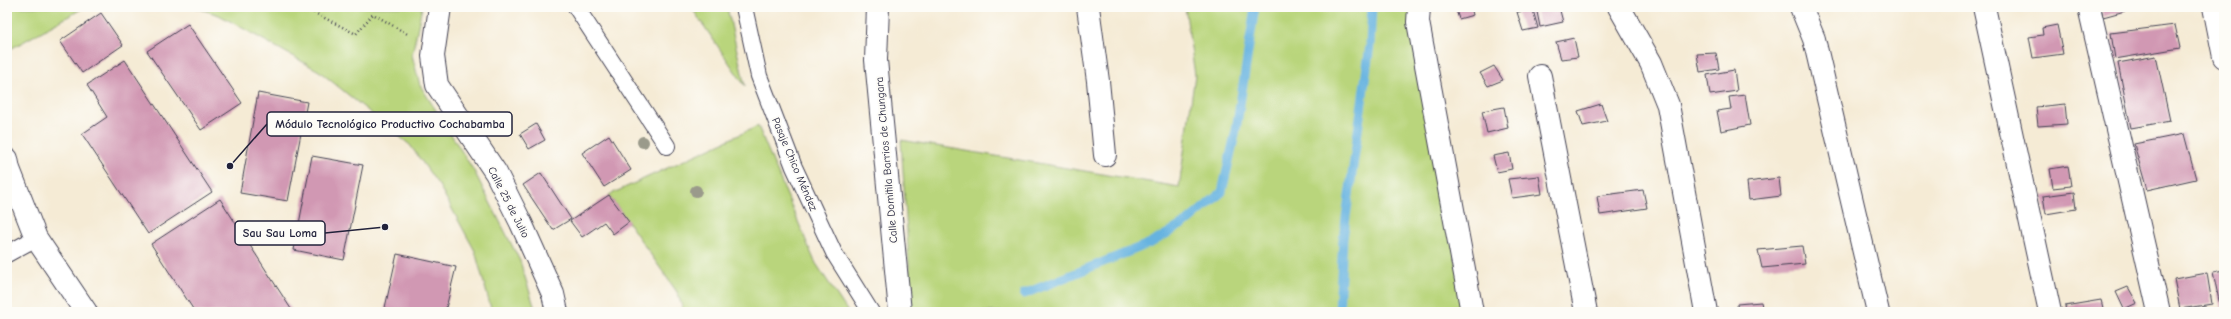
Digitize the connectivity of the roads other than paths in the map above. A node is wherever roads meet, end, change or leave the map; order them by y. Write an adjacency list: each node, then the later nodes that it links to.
1 (440, 7): 20 (street, Calle 25 de Julio)
2 (744, 7): 21 (lane, Pasaje Chico Méndez)
3 (878, 7): 22 (street, Calle Domitila Barrios de Chungara)
4 (1088, 7): 15 (street)
5 (1419, 7): 23 (street)
6 (1619, 7): 25 (street)
7 (1800, 7): 26 (street)
8 (1984, 7): 27 (street)
9 (2089, 7): 28 (street)
10 (2214, 7): 12 (street)
11 (582, 8): 14 (lane)
12 (2224, 57)
13 (1540, 76): 24 (street)
14 (668, 146)
15 (1105, 155)
16 (7, 159): 17 (street)
17 (36, 238): 18 (lane); 19 (street)
18 (7, 254)
19 (86, 312)
20 (557, 312)
21 (871, 312)
22 (900, 312)
23 (1472, 312)
24 (1586, 312)
25 (1706, 312)
26 (1878, 312)
27 (2050, 312)
28 (2159, 312)

